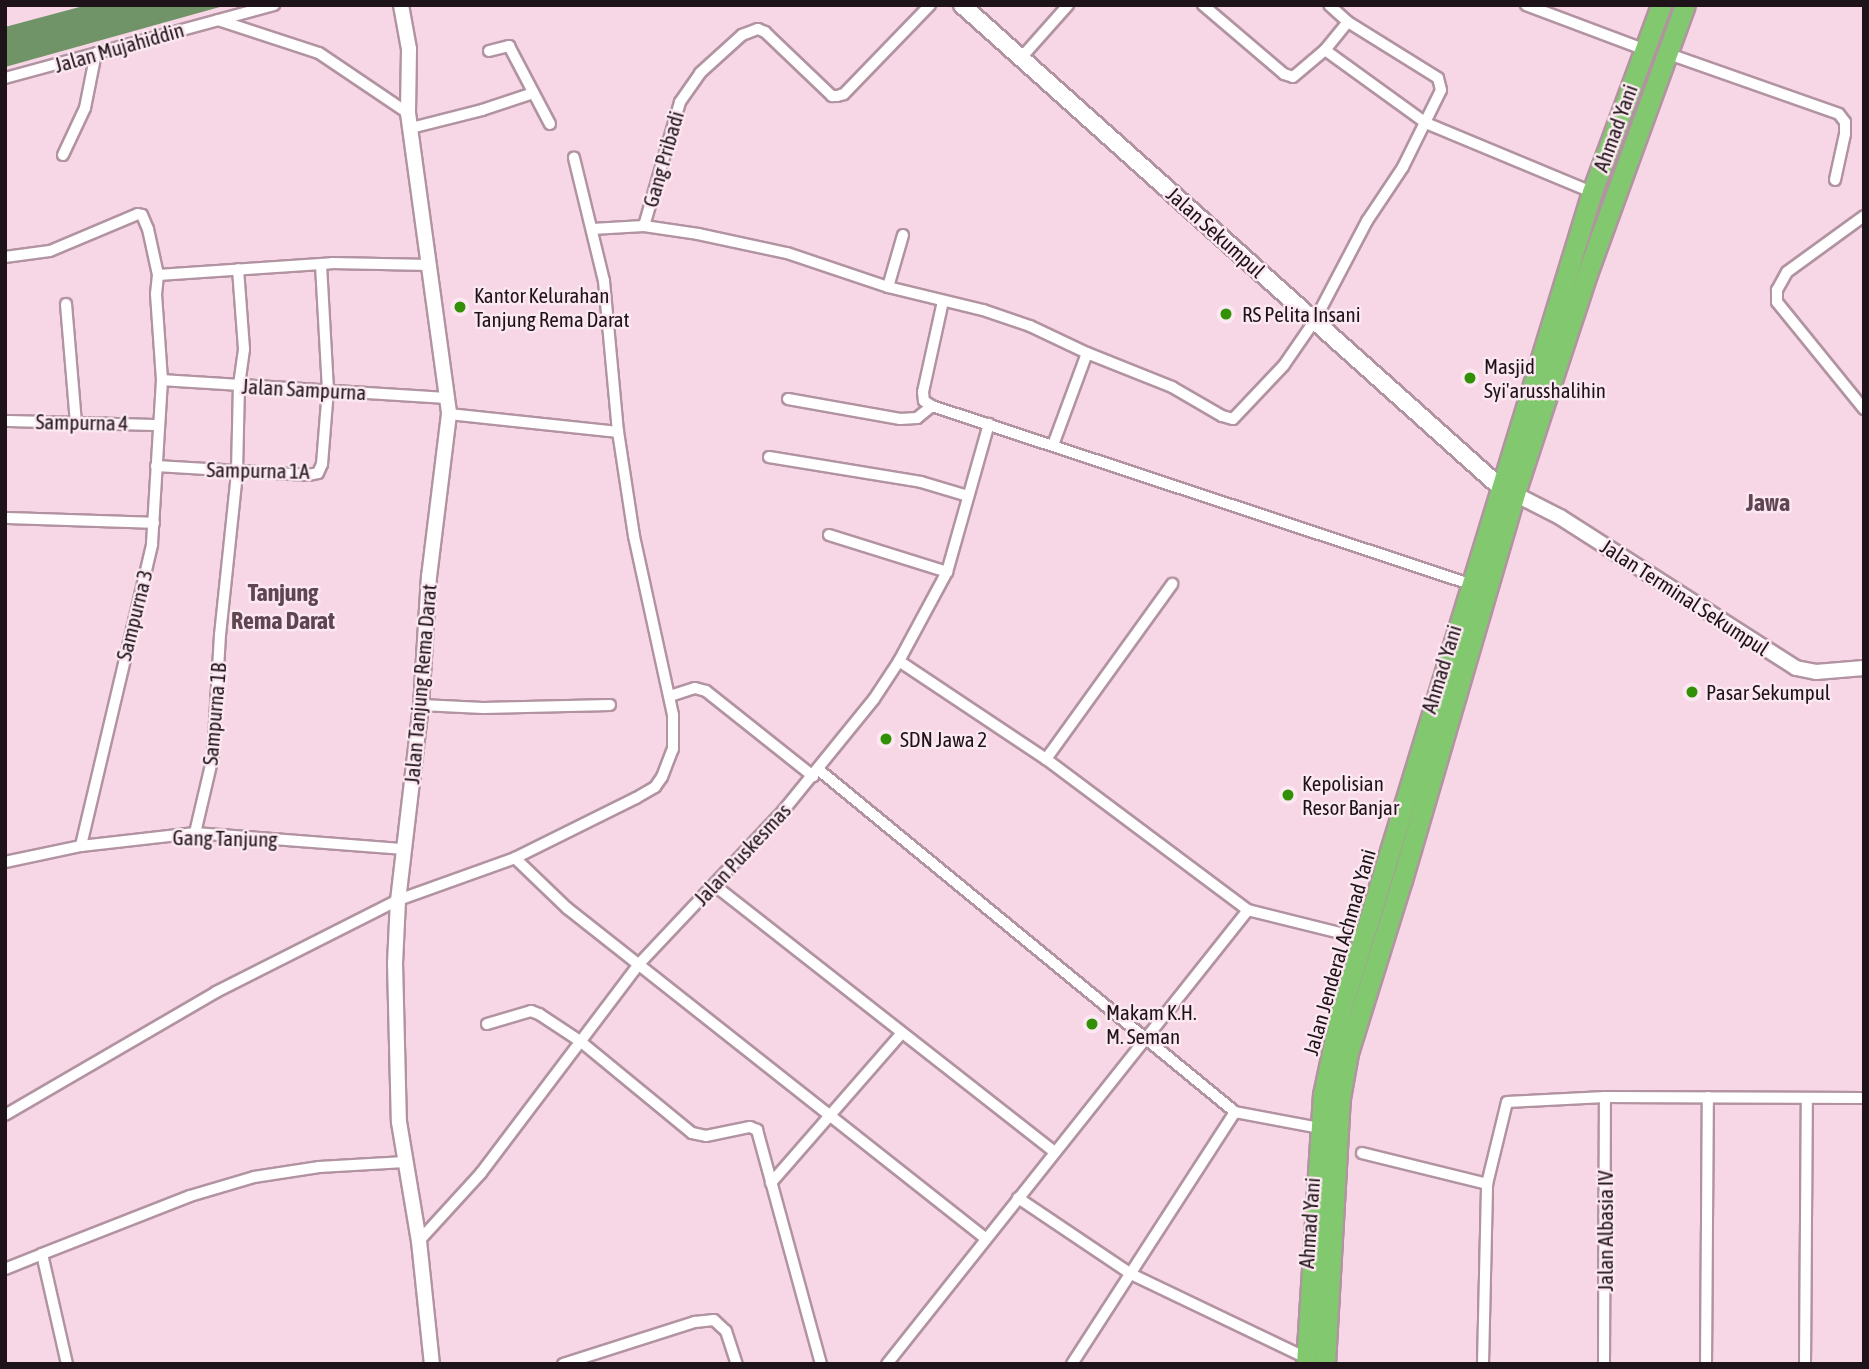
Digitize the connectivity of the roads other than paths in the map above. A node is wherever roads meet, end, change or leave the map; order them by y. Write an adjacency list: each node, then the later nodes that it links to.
1 (274, 5): 11 (street, Jalan Mujahiddin)
2 (401, 5): 21 (street, Jalan Tanjung Rema Darat)
3 (930, 5): 29 (street, Gang Pribadi)
4 (962, 5): 18 (main road, Jalan Sekumpul)
5 (1068, 5): 18 (street)
6 (1203, 5): 14 (street)
7 (1329, 5): 12 (street)
8 (1526, 5): 13 (street)
9 (1661, 5): 13 (highway, Jalan Jenderal Achmad Yani)
10 (1685, 5): 17 (highway, Ahmad Yani)
11 (215, 20): 16 (street, Jalan Mujahiddin); 21 (street)
12 (1348, 22): 14 (street); 22 (street)
13 (1643, 49): 27 (highway, Jalan Jenderal Achmad Yani)
14 (1325, 50): 22 (street)
15 (489, 51): 20 (street)
16 (96, 53): 19 (street, Jalan Mujahiddin); 24 (street)
17 (1666, 53): 26 (street); 59 (highway, Ahmad Yani)
18 (1021, 58): 40 (main road, Jalan Sekumpul)
19 (5, 78)
20 (533, 93): 21 (street); 23 (street)
21 (410, 120): 34 (street, Jalan Tanjung Rema Darat)
22 (1426, 123): 27 (street); 40 (street)
23 (550, 124)
24 (63, 155)
25 (574, 158): 30 (street)
26 (1835, 180)
27 (1592, 192): 59 (highway, Jalan Jenderal Achmad Yani)
28 (1864, 216): 48 (street)
29 (644, 226): 30 (street); 37 (street)
30 (592, 229): 54 (street)
31 (903, 235): 37 (street)
32 (5, 257): 36 (street, Sampurna 3)
33 (321, 265): 34 (street); 35 (street); 44 (street)
34 (430, 265): 45 (street, Jalan Tanjung Rema Darat)
35 (238, 269): 36 (street); 43 (street, Sampurna 1B)
36 (158, 275): 42 (street, Sampurna 3)
37 (888, 286): 38 (street)
38 (943, 302): 41 (street); 47 (street)
39 (66, 304): 51 (street)
40 (1315, 320): 41 (street); 59 (main road, Jalan Sekumpul)
41 (1087, 353): 55 (street)
42 (162, 380): 43 (street, Jalan Sampurna); 53 (street, Sampurna 3)
43 (239, 386): 44 (street, Jalan Sampurna); 58 (street, Sampurna 1B)
44 (328, 390): 45 (street, Jalan Sampurna); 58 (street, Sampurna 1A)
45 (445, 398): 49 (street, Jalan Tanjung Rema Darat)
46 (788, 399): 47 (street)
47 (932, 406): 52 (street)
48 (1864, 409)
49 (449, 414): 54 (street); 70 (street, Jalan Tanjung Rema Darat)
50 (5, 421): 51 (street, Sampurna 4)
51 (76, 422): 53 (street, Sampurna 4)
52 (989, 424): 55 (street); 60 (street, Jalan Puskesmas)
53 (158, 425): 57 (street, Sampurna 3)
54 (618, 432): 69 (street)
55 (1053, 444): 66 (street)
56 (769, 457): 60 (street)
57 (156, 466): 58 (street, Sampurna 1A); 62 (street, Sampurna 3)
58 (237, 472): 74 (street, Sampurna 1B)
59 (1507, 490): 66 (highway, Jalan Jenderal Achmad Yani); 68 (street, Jalan Terminal Sekumpul); 102 (highway, Ahmad Yani)
60 (968, 496): 64 (street, Jalan Puskesmas)
61 (5, 518): 62 (street)
62 (154, 523): 75 (street, Sampurna 3)
63 (829, 536): 64 (street)
64 (947, 572): 67 (street, Jalan Puskesmas)
65 (1172, 584): 72 (street)
66 (1470, 584): 82 (highway, Jalan Jenderal Achmad Yani)
67 (899, 661): 72 (street); 73 (street, Jalan Puskesmas)
68 (1864, 668)
69 (670, 695): 73 (street); 77 (street)
70 (421, 705): 71 (street); 76 (street, Jalan Tanjung Rema Darat)
71 (610, 705)
72 (1046, 759): 81 (street)
73 (816, 773): 79 (street, Jalan Puskesmas); 86 (street)
74 (195, 833): 75 (street, Gang Tanjung); 76 (street, Gang Tanjung)
75 (80, 846): 78 (street, Gang Tanjung)
76 (404, 849): 80 (street, Jalan Tanjung Rema Darat)
77 (515, 858): 80 (street); 83 (street)
78 (5, 862)
79 (714, 885): 83 (street, Jalan Puskesmas); 85 (street)
80 (398, 900): 93 (street); 98 (street, Jalan Tanjung Rema Darat)
81 (1248, 910): 82 (street); 86 (street)
82 (1364, 939): 95 (highway, Jalan Jenderal Achmad Yani)
83 (639, 964): 87 (street, Jalan Puskesmas); 94 (street)
84 (487, 1024): 87 (street)
85 (902, 1033): 94 (street); 96 (street)
86 (1146, 1036): 92 (street); 96 (street)
87 (580, 1041): 99 (street); 105 (street, Jalan Puskesmas)
88 (1605, 1097): 89 (street); 100 (street); 119 (street, Jalan Albasia IV)
89 (1708, 1097): 91 (street); 120 (street)
90 (1864, 1098): 91 (street)
91 (1807, 1099): 121 (street)
92 (1236, 1112): 95 (street); 108 (street)
93 (5, 1115)
94 (832, 1117): 99 (street); 104 (street)
95 (1320, 1128): 102 (highway, Jalan Jenderal Achmad Yani)
96 (1054, 1152): 101 (street)
97 (1362, 1153): 100 (street)
98 (405, 1162): 105 (street, Jalan Tanjung Rema Darat); 106 (street)
99 (771, 1183): 114 (street)
100 (1487, 1184): 118 (street)
101 (1018, 1198): 104 (street); 108 (street)
102 (1324, 1210): 103 (highway, Jalan Jenderal Achmad Yani)
103 (1323, 1231): 109 (highway, Jalan Jenderal Achmad Yani); 117 (highway, Ahmad Yani)
104 (985, 1238): 115 (street)
105 (419, 1241): 111 (street, Jalan Tanjung Rema Darat)
106 (43, 1254): 107 (street); 110 (street)
107 (5, 1269)
108 (1132, 1273): 109 (street); 116 (street)
109 (1306, 1361)
110 (67, 1364)
111 (432, 1364)
112 (563, 1364): 113 (street)
113 (737, 1364)
114 (821, 1364)
115 (887, 1364)
116 (1072, 1364)
117 (1325, 1364)
118 (1483, 1364)
119 (1604, 1364)
120 (1706, 1364)
121 (1805, 1364)

